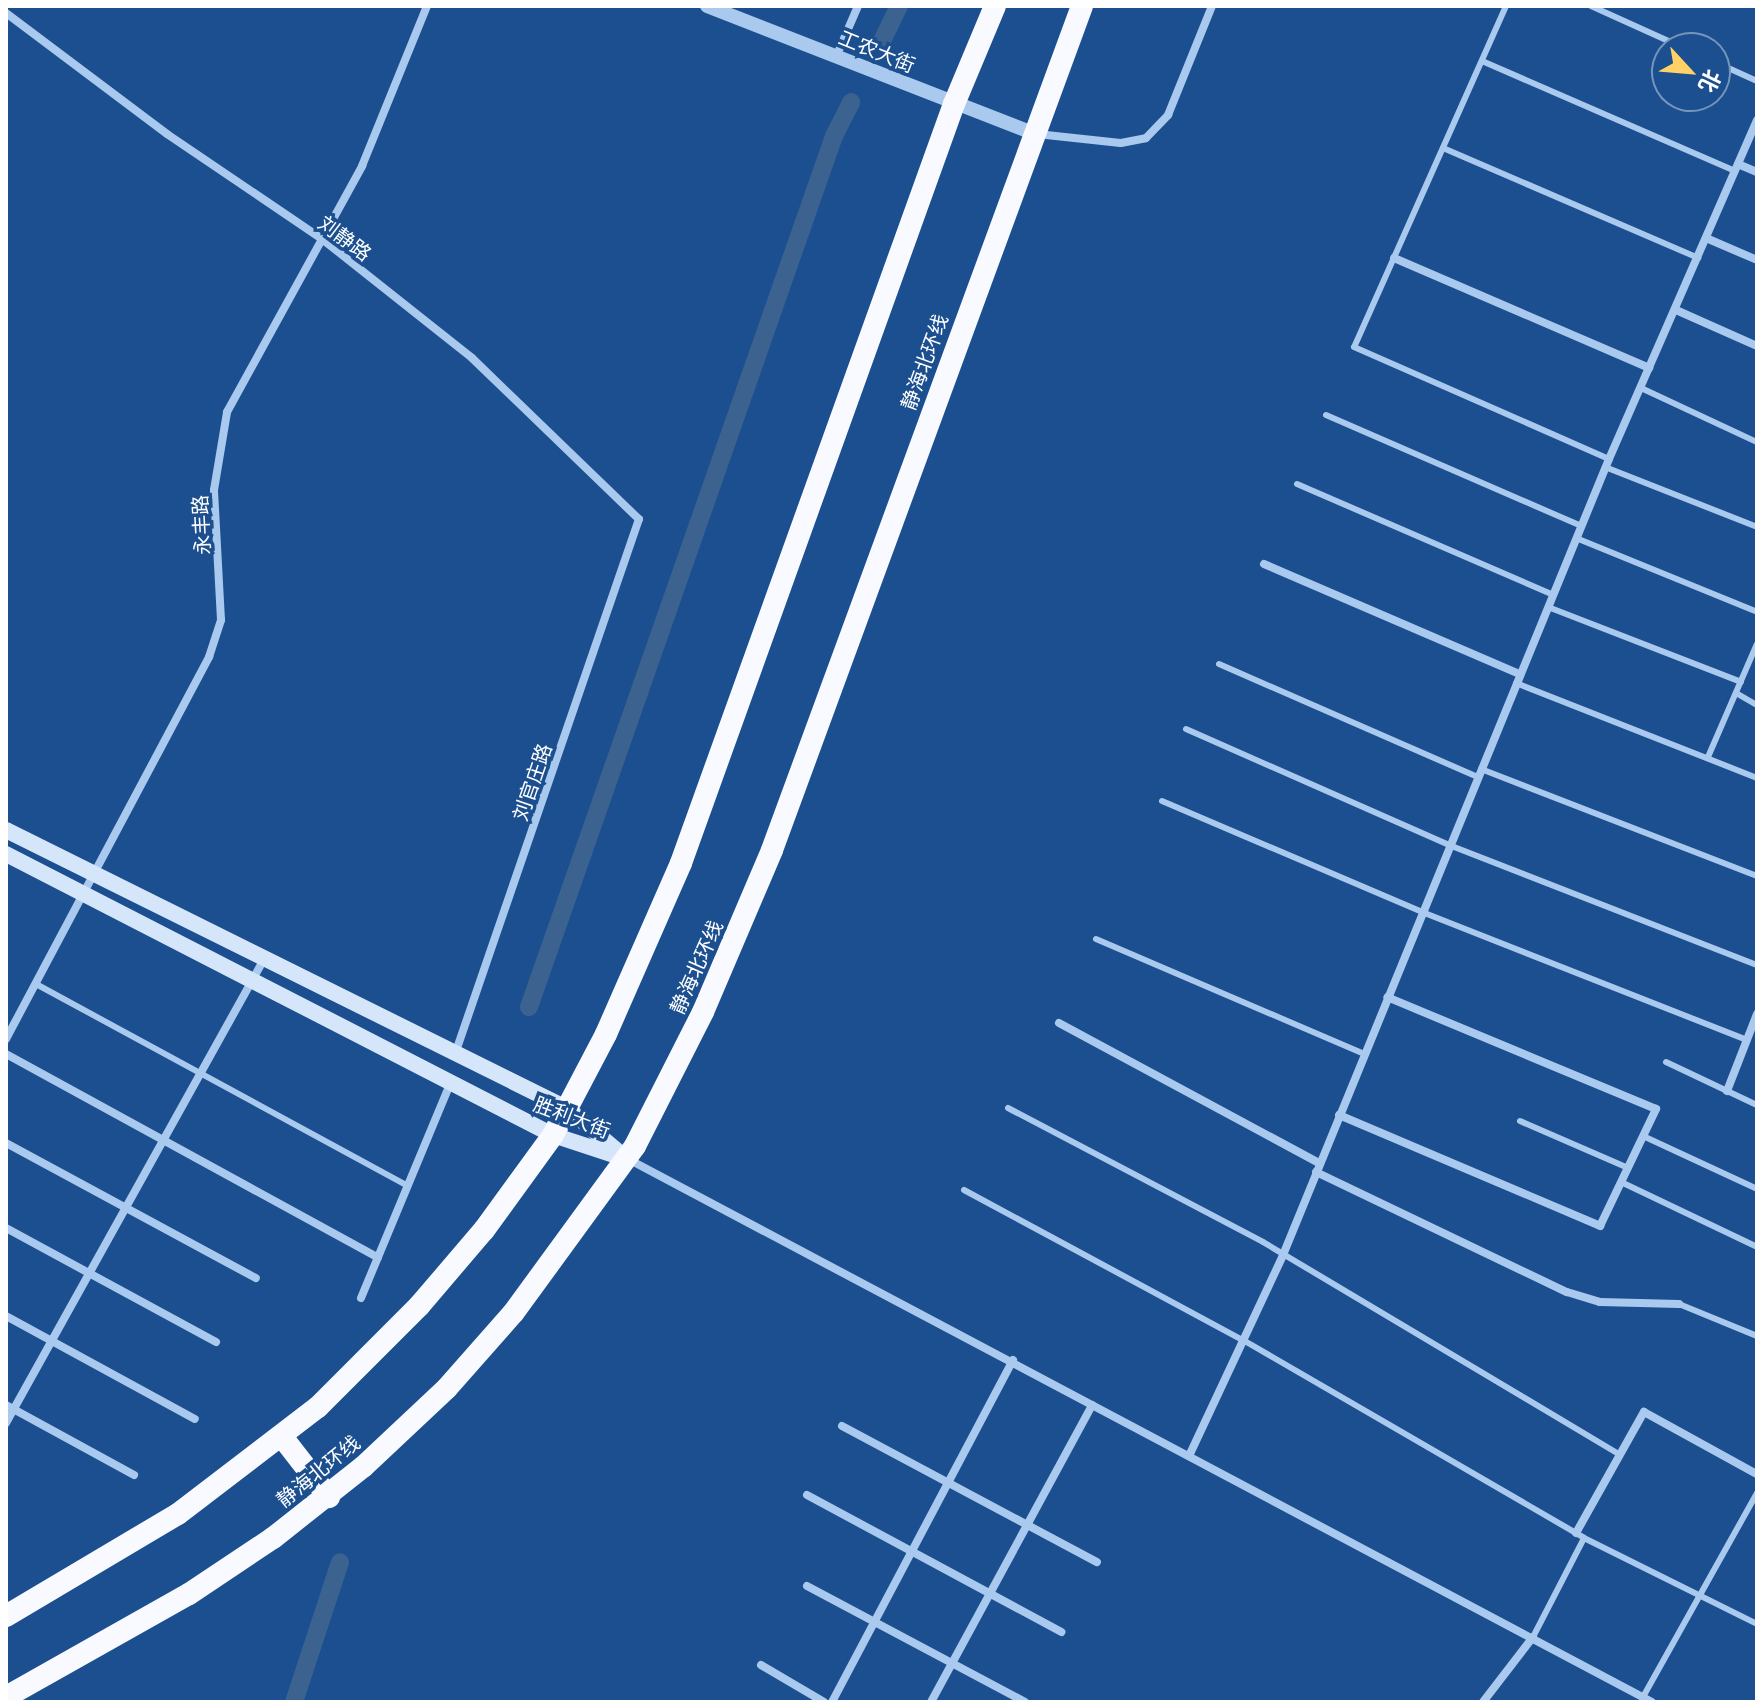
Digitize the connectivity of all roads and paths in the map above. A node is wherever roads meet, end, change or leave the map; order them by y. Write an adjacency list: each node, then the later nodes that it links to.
1 (427, 6): 22 (street, 永丰路)
2 (707, 6): 11 (street, 工农大街)
3 (858, 6): 11 (street)
4 (995, 6): 15 (highway)
5 (1082, 6): 17 (highway, 静海北环线)
6 (1212, 6): 17 (street)
7 (1506, 6): 12 (lane)
8 (1591, 6): 10 (lane)
9 (6, 13): 22 (street, 刘静路)
10 (1651, 33)
11 (836, 57): 15 (street, 工农大街)
12 (1482, 61): 18 (lane); 19 (lane)
13 (1731, 69): 14 (lane)
14 (1757, 81)
15 (954, 104): 17 (street, 工农大街); 80 (highway)
16 (1757, 120): 19 (street)
17 (1032, 133): 87 (highway, 静海北环线)
18 (1443, 148): 23 (lane); 24 (lane)
19 (1737, 167): 20 (street); 21 (street)
20 (1757, 172)
21 (1706, 238): 24 (street); 25 (street)
22 (322, 239): 34 (street, 刘静路); 57 (street, 永丰路)
23 (1394, 258): 28 (street); 32 (lane)
24 (1698, 258): 26 (street)
25 (1757, 260)
26 (1676, 310): 27 (street); 28 (street)
27 (1757, 346)
28 (1649, 368): 29 (street)
29 (1641, 388): 31 (lane); 32 (street)
30 (1326, 415): 35 (lane)
31 (1757, 442)
32 (1607, 463): 35 (street); 36 (lane)
33 (1297, 484): 39 (lane)
34 (639, 519): 72 (street, 刘官庄路)
35 (1581, 526): 37 (street)
36 (1757, 527)
37 (1576, 538): 39 (street); 41 (lane)
38 (1264, 564): 44 (street)
39 (1553, 595): 40 (street)
40 (1548, 607): 44 (street); 45 (lane)
41 (1757, 612)
42 (1757, 644): 45 (lane)
43 (1219, 664): 51 (lane)
44 (1520, 674): 46 (street)
45 (1741, 682): 47 (lane)
46 (1516, 683): 50 (lane); 51 (street)
47 (1736, 693): 48 (lane); 50 (lane)
48 (1757, 705)
49 (1186, 729): 55 (lane)
50 (1708, 757): 52 (lane)
51 (1479, 773): 55 (street); 58 (lane)
52 (1757, 778)
53 (1162, 801): 60 (lane)
54 (6, 830): 57 (main road, 胜利大街)
55 (1449, 845): 60 (street); 63 (lane)
56 (6, 854): 59 (main road, 胜利大街)
57 (94, 875): 59 (street, 永丰路); 62 (main road, 胜利大街)
58 (1757, 876)
59 (84, 894): 64 (main road, 胜利大街); 65 (street, 永丰路)
60 (1422, 912): 66 (street); 70 (lane)
61 (1096, 939): 73 (lane)
62 (264, 959): 64 (street); 72 (main road, 胜利大街)
63 (1757, 965)
64 (251, 982): 75 (street); 76 (main road, 胜利大街)
65 (36, 984): 69 (street, 永丰路); 75 (lane)
66 (1387, 997): 73 (street); 84 (street)
67 (1757, 1017): 70 (street)
68 (1059, 1023): 88 (street)
69 (6, 1039)
70 (1747, 1040): 77 (street)
71 (6, 1054): 85 (street)
72 (455, 1054): 80 (main road, 胜利大街)
73 (1364, 1054): 81 (street)
74 (1666, 1062): 77 (lane)
75 (200, 1074): 85 (street); 91 (lane)
76 (450, 1084): 83 (main road, 胜利大街); 91 (street)
77 (1727, 1091): 78 (lane)
78 (1757, 1105)
79 (1008, 1108): 97 (lane)
80 (568, 1109): 83 (highway); 87 (main road, 胜利大街)
81 (1339, 1115): 88 (street); 90 (street)
82 (1520, 1121): 89 (lane)
83 (553, 1135): 87 (main road, 胜利大街); 114 (highway)
84 (1643, 1136): 89 (street); 92 (lane)
85 (163, 1140): 94 (street); 98 (street)
86 (6, 1143): 94 (street)
87 (627, 1159): 108 (street); 122 (highway, 静海北环线)
88 (1318, 1168): 97 (street); 102 (street)
89 (1628, 1168): 90 (street)
90 (1621, 1182): 96 (lane)
91 (408, 1186): 98 (street)
92 (1757, 1189)
93 (964, 1190): 105 (lane)
94 (126, 1208): 99 (street); 100 (street)
95 (6, 1228): 99 (street)
96 (1757, 1247)
97 (1283, 1255): 105 (street); 115 (lane)
98 (378, 1258): 101 (street)
99 (89, 1273): 106 (street); 107 (street)
100 (256, 1278)
101 (361, 1298)
102 (1679, 1304): 104 (lane)
103 (6, 1316): 106 (street)
104 (1757, 1336)
105 (1243, 1340): 116 (street); 124 (lane)
106 (52, 1341): 110 (street); 111 (street)
107 (216, 1342)
108 (1013, 1360): 109 (street); 119 (street)
109 (1092, 1405): 116 (street); 123 (street)
110 (10, 1407): 112 (street); 118 (street)
111 (195, 1419)
112 (6, 1423)
113 (842, 1426): 119 (street)
114 (283, 1438): 122 (highway); 130 (highway)
115 (1620, 1455): 117 (street); 124 (street)
116 (1189, 1456): 134 (street)
117 (1757, 1474)
118 (134, 1475)
119 (948, 1482): 123 (street); 125 (street)
120 (1757, 1493): 129 (lane)
121 (807, 1495): 125 (street)
122 (329, 1497): 137 (highway, 静海北环线)
123 (1027, 1524): 126 (street); 128 (street)
124 (1580, 1536): 129 (lane); 134 (lane)
125 (912, 1551): 128 (street); 131 (street)
126 (1097, 1562)
127 (807, 1586): 131 (street)
128 (990, 1593): 133 (street); 135 (street)
129 (1700, 1595): 132 (lane); 138 (lane)
130 (6, 1616)
131 (874, 1622): 135 (street); 140 (street)
132 (1757, 1624)
133 (1061, 1632)
134 (1533, 1637): 138 (street); 143 (street)
135 (952, 1663): 141 (street); 142 (street)
136 (761, 1665): 139 (street)
137 (6, 1697)
138 (1643, 1697): 144 (street)
139 (824, 1702)
140 (832, 1702)
141 (931, 1702)
142 (1025, 1702)
143 (1483, 1702)
144 (1652, 1702)

